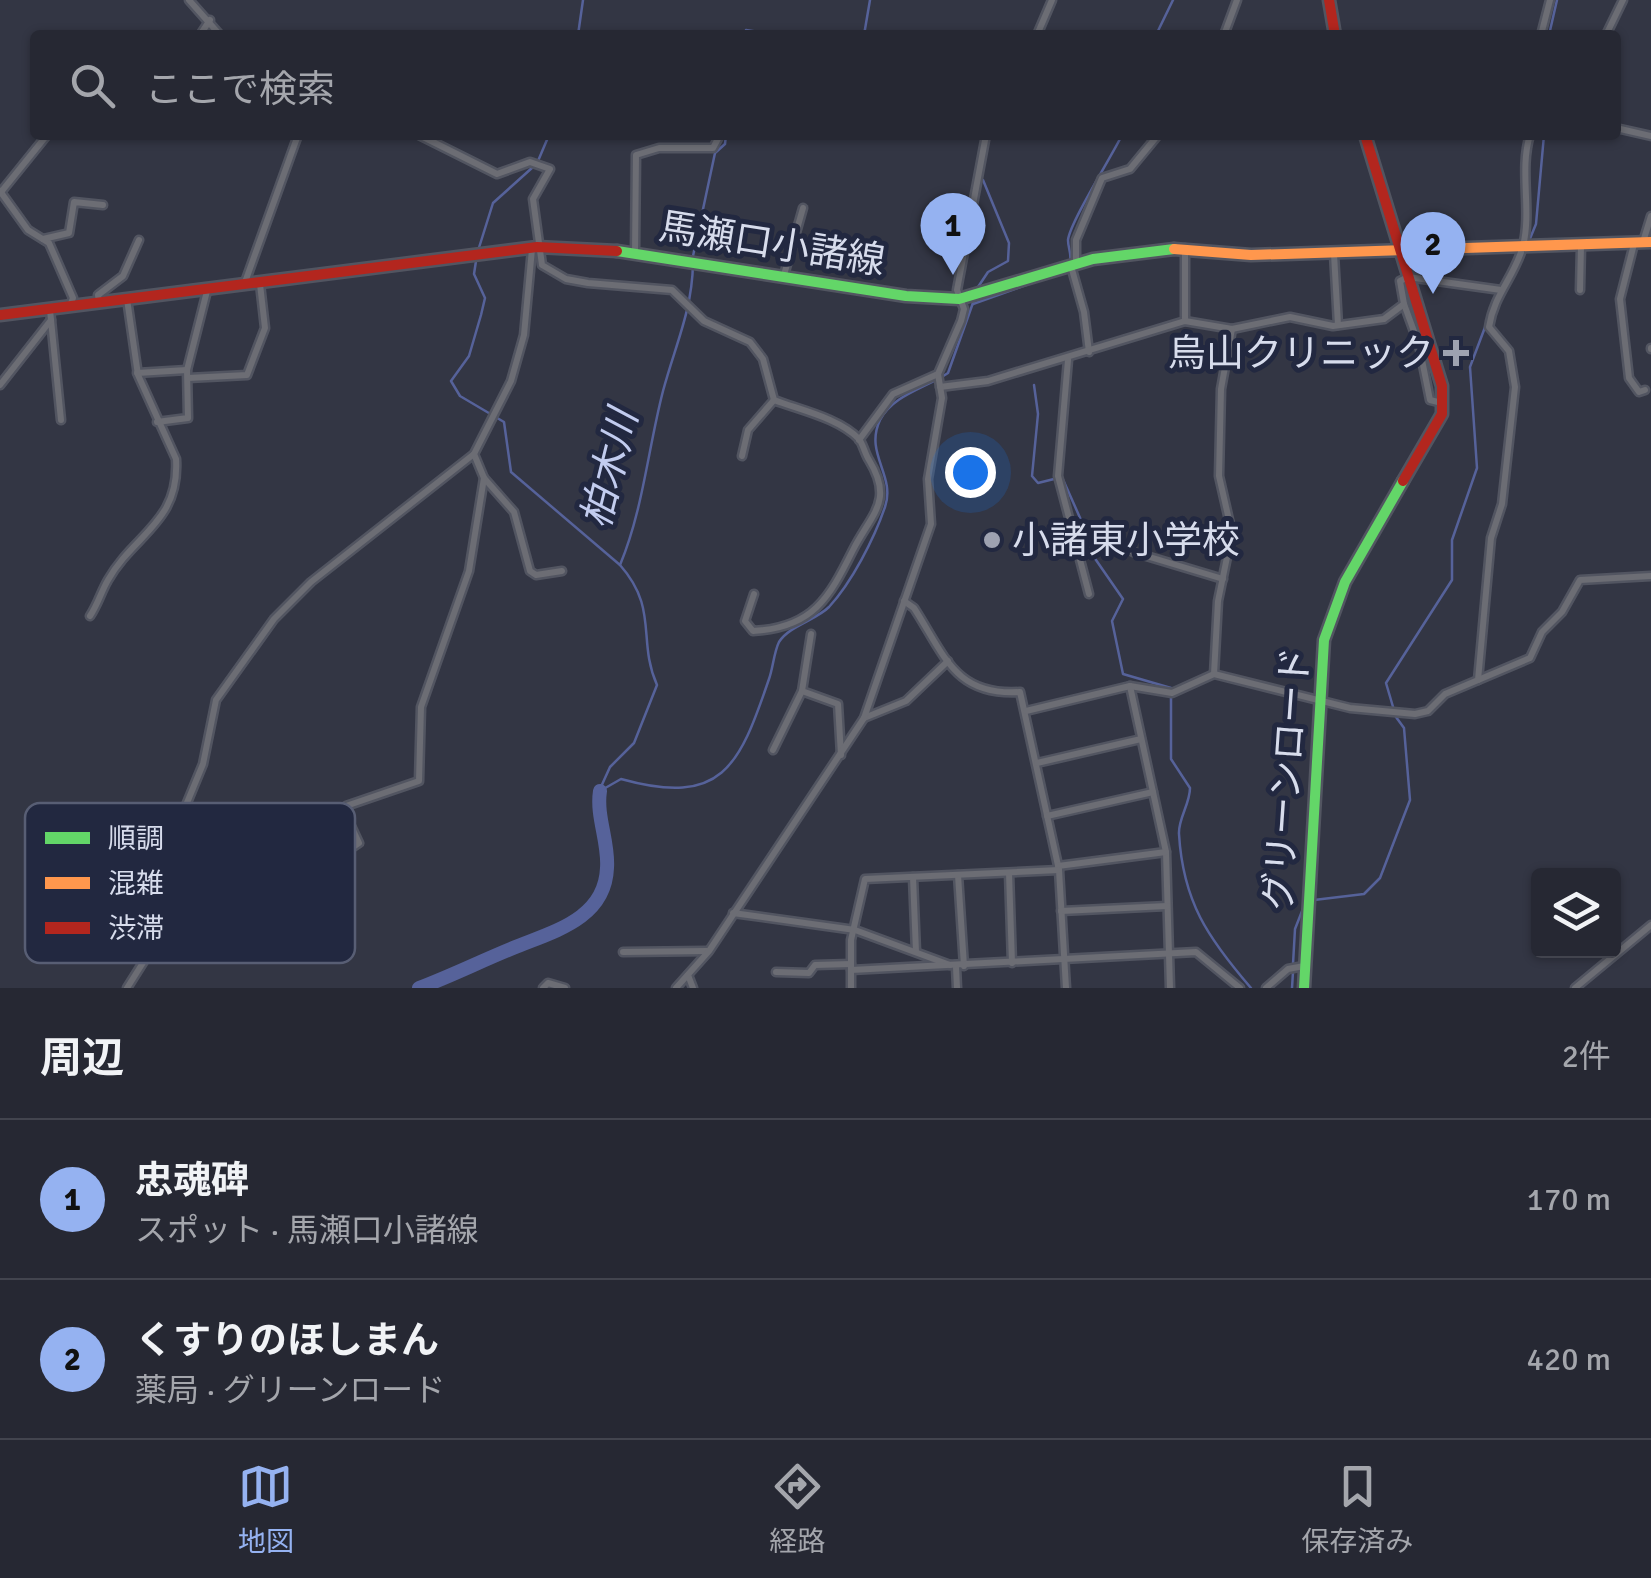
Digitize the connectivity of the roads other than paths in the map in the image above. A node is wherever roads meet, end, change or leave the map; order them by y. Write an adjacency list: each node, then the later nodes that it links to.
1 (189, 0): 7 (street)
2 (1052, 0): 10 (street)
3 (1237, 0): 11 (street)
4 (1328, 0): 12 (main road)
5 (1550, 0): 13 (street)
6 (1623, 0): 14 (street)
7 (210, 20): 8 (street); 9 (street)
8 (203, 30)
9 (217, 30)
10 (1040, 30)
11 (1226, 30)
12 (1334, 30)
13 (1541, 30)
14 (1608, 30)
15 (1621, 129): 16 (street)
16 (1651, 136)
17 (43, 140): 25 (street)
18 (296, 140): 43 (street)
19 (429, 140): 33 (street)
20 (717, 140): 37 (street)
21 (985, 140): 48 (street)
22 (1154, 140): 39 (street)
23 (1367, 140): 36 (main road)
24 (1529, 140): 35 (street)
25 (0, 192): 29 (street)
26 (104, 205): 29 (street)
27 (803, 208): 40 (street)
28 (1651, 216): 31 (street)
29 (43, 239): 51 (street)
30 (139, 240): 49 (street)
31 (1642, 243): 32 (main road, 馬瀬口小諸線); 64 (street)
32 (1581, 246): 35 (main road, 馬瀬口小諸線); 46 (street)
33 (535, 247): 37 (main road, 馬瀬口小諸線); 42 (main road, 馬瀬口小諸線); 65 (street); 70 (street)
34 (1185, 248): 38 (main road, 馬瀬口小諸線); 39 (main road, 馬瀬口小諸線); 54 (street)
35 (1522, 248): 36 (main road, 馬瀬口小諸線); 45 (street)
36 (1400, 250): 38 (main road, 馬瀬口小諸線); 41 (main road)
37 (635, 252): 40 (main road, 馬瀬口小諸線)
38 (1334, 254): 55 (street)
39 (1073, 266): 48 (main road, 馬瀬口小諸線); 57 (street)
40 (784, 275): 48 (main road, 馬瀬口小諸線)
41 (1408, 276): 45 (street); 50 (street); 66 (main road)
42 (260, 283): 43 (main road, 馬瀬口小諸線); 60 (street)
43 (244, 285): 44 (main road, 馬瀬口小諸線)
44 (207, 290): 47 (main road, 馬瀬口小諸線); 60 (street)
45 (1500, 290): 84 (street)
46 (1580, 290)
47 (128, 299): 49 (main road, 馬瀬口小諸線); 59 (street)
48 (959, 299): 61 (street)
49 (99, 302): 51 (main road, 馬瀬口小諸線)
50 (1404, 304): 55 (street); 66 (street)
51 (70, 306): 52 (main road, 馬瀬口小諸線)
52 (51, 314): 53 (main road, 馬瀬口小諸線); 62 (street); 67 (street)
53 (0, 315)
54 (1185, 321): 56 (street); 57 (street)
55 (1338, 325): 56 (street)
56 (1232, 329): 76 (street)
57 (1089, 352): 58 (street)
58 (1068, 360): 63 (street); 78 (street)
59 (137, 373): 60 (street); 68 (street)
60 (188, 374): 68 (street)
61 (938, 374): 63 (street); 69 (street)
62 (0, 385)
63 (940, 387): 79 (street)
64 (1645, 390)
65 (774, 400): 69 (street); 71 (street)
66 (1442, 404): 87 (main road, グリーンロード)
67 (60, 420)
68 (157, 422): 80 (street)
69 (860, 440): 77 (street)
70 (474, 454): 72 (street); 95 (street)
71 (742, 456)
72 (484, 478): 74 (street); 96 (street)
73 (1133, 552): 76 (street)
74 (562, 571)
75 (1651, 576): 84 (street)
76 (1222, 579): 83 (street)
77 (754, 594)
78 (1089, 594)
79 (904, 601): 82 (street); 89 (street)
80 (90, 616)
81 (811, 634): 86 (street)
82 (948, 661): 88 (street); 89 (street)
83 (1214, 674): 85 (street); 87 (street)
84 (1478, 680): 87 (street)
85 (1130, 686): 88 (street); 90 (street)
86 (802, 692): 91 (street); 92 (street)
87 (1319, 698): 116 (main road, グリーンロード)
88 (1026, 710): 93 (street)
89 (864, 718): 92 (street)
90 (1141, 739): 93 (street); 94 (street)
91 (774, 750)
92 (841, 756): 105 (street)
93 (1036, 763): 97 (street)
94 (1153, 792): 97 (street); 98 (street)
95 (187, 803)
96 (355, 803)
97 (1048, 816): 99 (street)
98 (1166, 852): 99 (street); 103 (street)
99 (1058, 868): 100 (street); 104 (street)
100 (1009, 872): 101 (street); 114 (street)
101 (958, 875): 102 (street); 115 (street)
102 (913, 877): 107 (street); 110 (street)
103 (1168, 906): 104 (street); 111 (street)
104 (1061, 911): 112 (street)
105 (734, 913): 107 (street); 108 (street)
106 (1651, 925): 132 (street)
107 (855, 930): 110 (street); 117 (street)
108 (708, 950): 109 (street); 119 (street)
109 (623, 952)
110 (916, 952): 115 (street)
111 (1169, 953): 112 (street); 128 (street); 129 (street)
112 (1064, 960): 114 (street); 127 (street)
113 (143, 963): 120 (street)
114 (1012, 963): 115 (street)
115 (960, 966): 117 (street); 126 (street)
116 (1306, 966): 130 (street); 131 (main road, グリーンロード)
117 (851, 967): 118 (street); 125 (street)
118 (776, 972)
119 (688, 975): 123 (street); 124 (street)
120 (127, 988)
121 (544, 988): 122 (street)
122 (565, 988)
123 (676, 988)
124 (693, 988)
125 (851, 988)
126 (957, 988)
127 (1066, 988)
128 (1170, 988)
129 (1240, 988)
130 (1266, 988)
131 (1304, 988)
132 (1574, 988)

